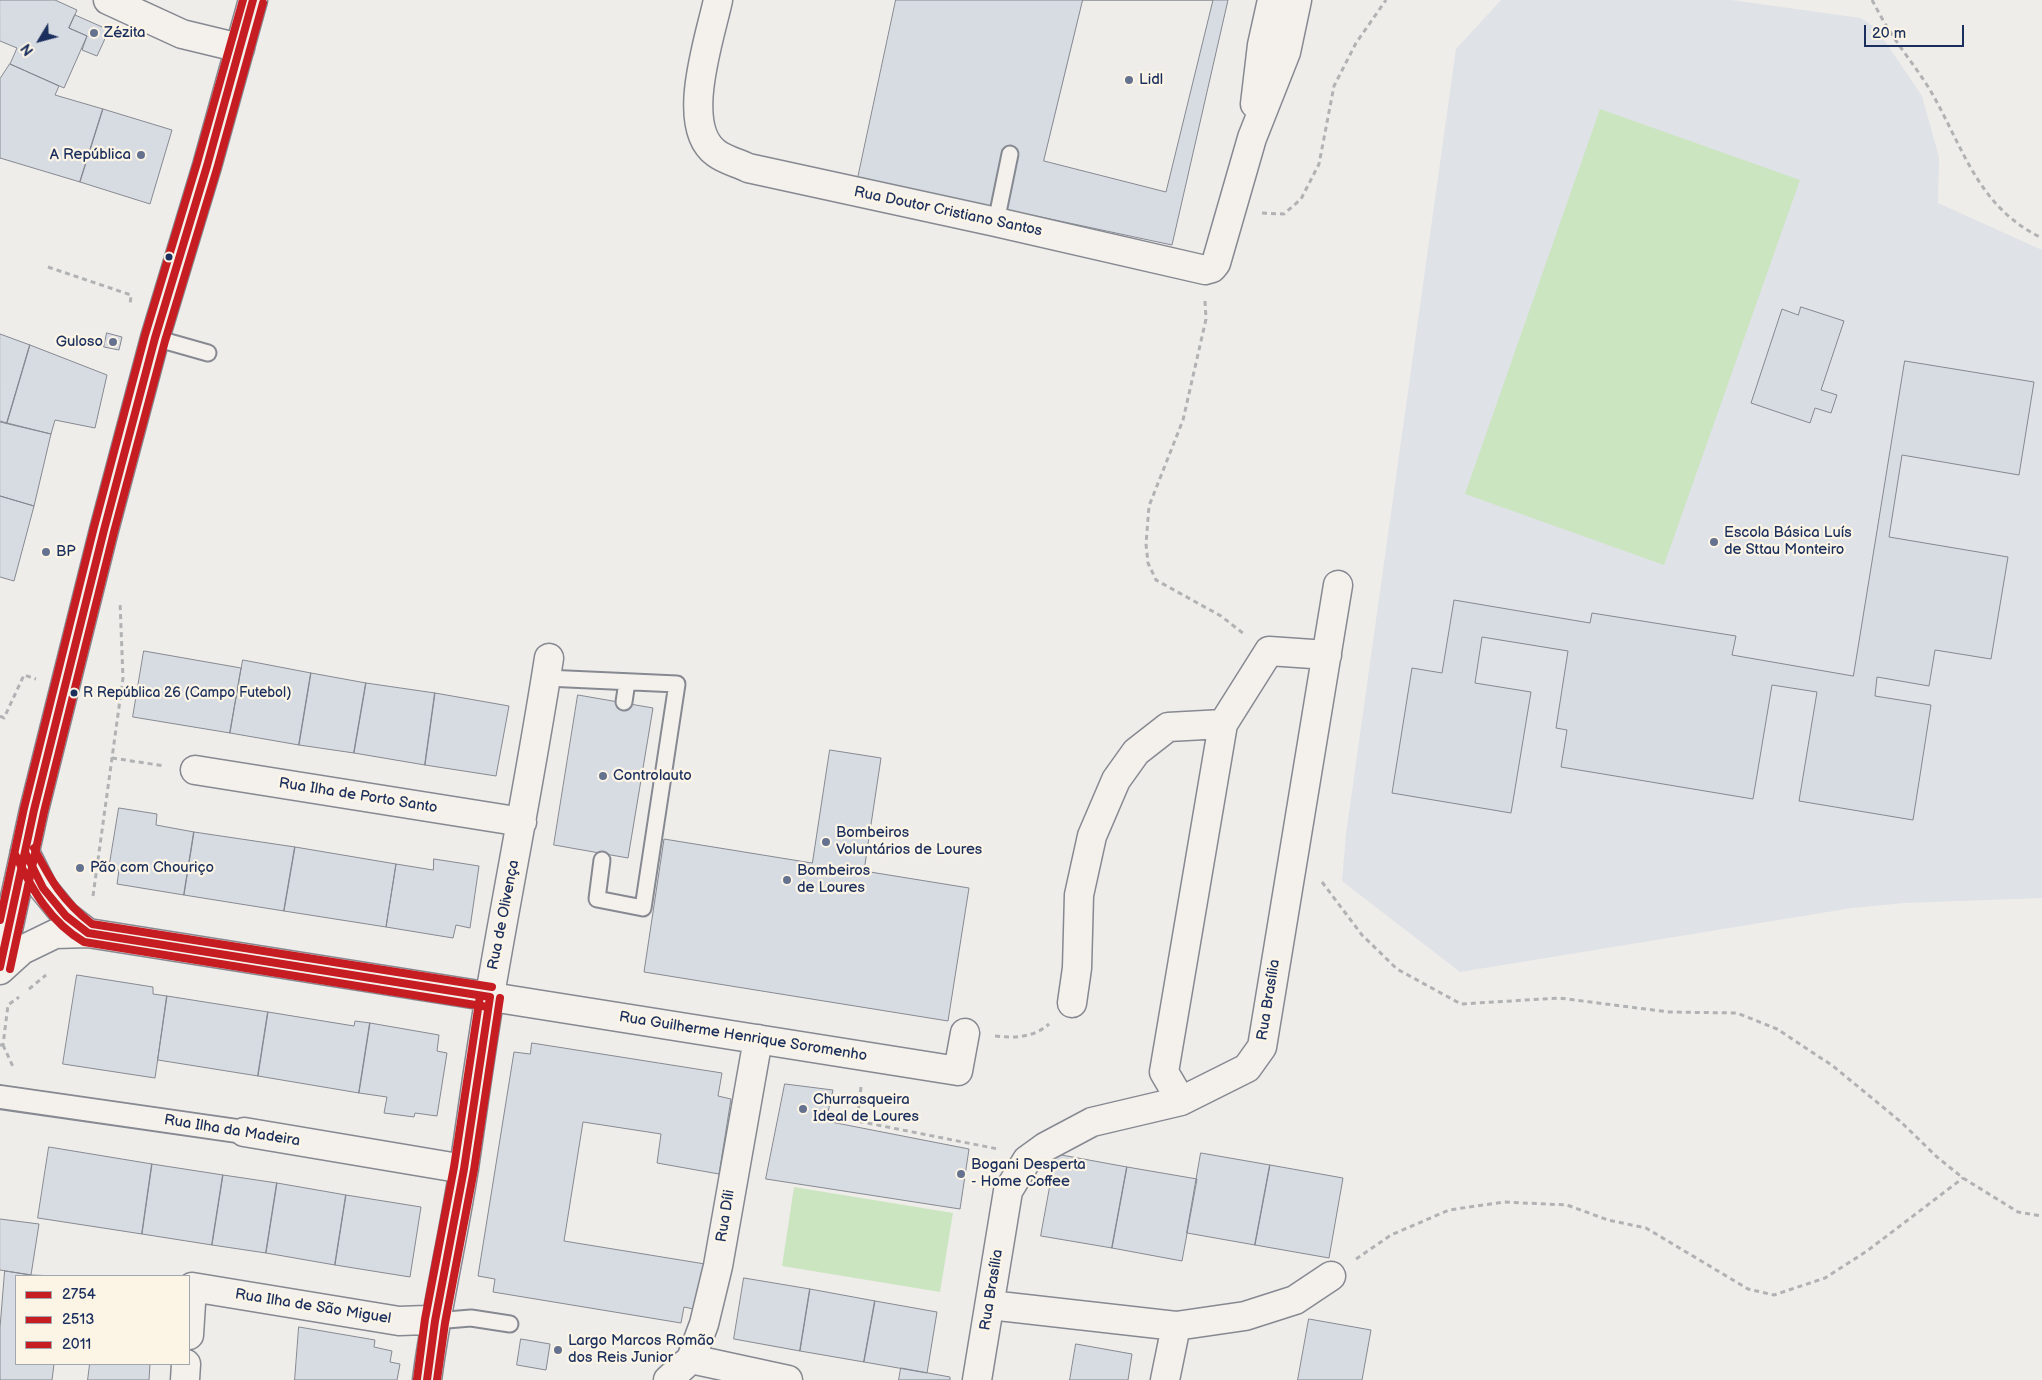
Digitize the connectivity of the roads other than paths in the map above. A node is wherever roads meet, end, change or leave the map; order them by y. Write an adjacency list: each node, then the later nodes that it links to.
1 (108, 0): 6 (street)
2 (253, 0): 6 (street)
3 (718, 0): 9 (street, Rua Doutor Cristiano Santos)
4 (1272, 0): 7 (street)
5 (1297, 0): 7 (street)
6 (240, 48): 10 (street)
7 (1252, 138): 9 (street, Rua Doutor Cristiano Santos)
8 (1010, 154): 9 (lane)
9 (996, 222)
10 (155, 338): 11 (lane); 20 (street)
11 (208, 353)
12 (1338, 584): 13 (street, Rua Brasília)
13 (1327, 655): 17 (street); 29 (street, Rua Brasília)
14 (547, 668): 15 (lane); 19 (street, Rua de Olivença)
15 (627, 682): 16 (lane); 21 (lane)
16 (624, 702)
17 (1222, 724): 25 (street); 29 (street)
18 (195, 770): 19 (street, Rua Ilha de Porto Santo)
19 (522, 822): 24 (street, Rua de Olivença)
20 (25, 852): 22 (street); 23 (street)
21 (602, 860)
22 (88, 932): 23 (street); 24 (street, Rua Guilherme Henrique Soromenho)
23 (0, 969)
24 (490, 996): 27 (street, Rua Guilherme Henrique Soromenho); 31 (street, Rua de Olivença)
25 (1072, 1003)
26 (965, 1033): 27 (street, Rua Guilherme Henrique Soromenho)
27 (758, 1039): 38 (street, Rua Díli)
28 (0, 1097): 30 (street, Rua Ilha da Madeira)
29 (1181, 1100): 33 (street, Rua Brasília)
30 (244, 1132): 31 (street, Rua Ilha da Madeira)
31 (464, 1169): 35 (street, Rua de Olivença)
32 (1331, 1276): 37 (street)
33 (990, 1305): 37 (street); 45 (street, Rua Brasília)
34 (190, 1319): 35 (street, Rua Ilha de São Miguel)
35 (435, 1321): 36 (lane); 42 (street, Rua de Olivença)
36 (510, 1324)
37 (1176, 1326): 40 (street)
38 (691, 1359): 43 (street, Rua Díli); 44 (street)
39 (186, 1365): 41 (street)
40 (1170, 1376)
41 (185, 1380)
42 (427, 1380)
43 (668, 1380)
44 (788, 1380)
45 (978, 1380)

